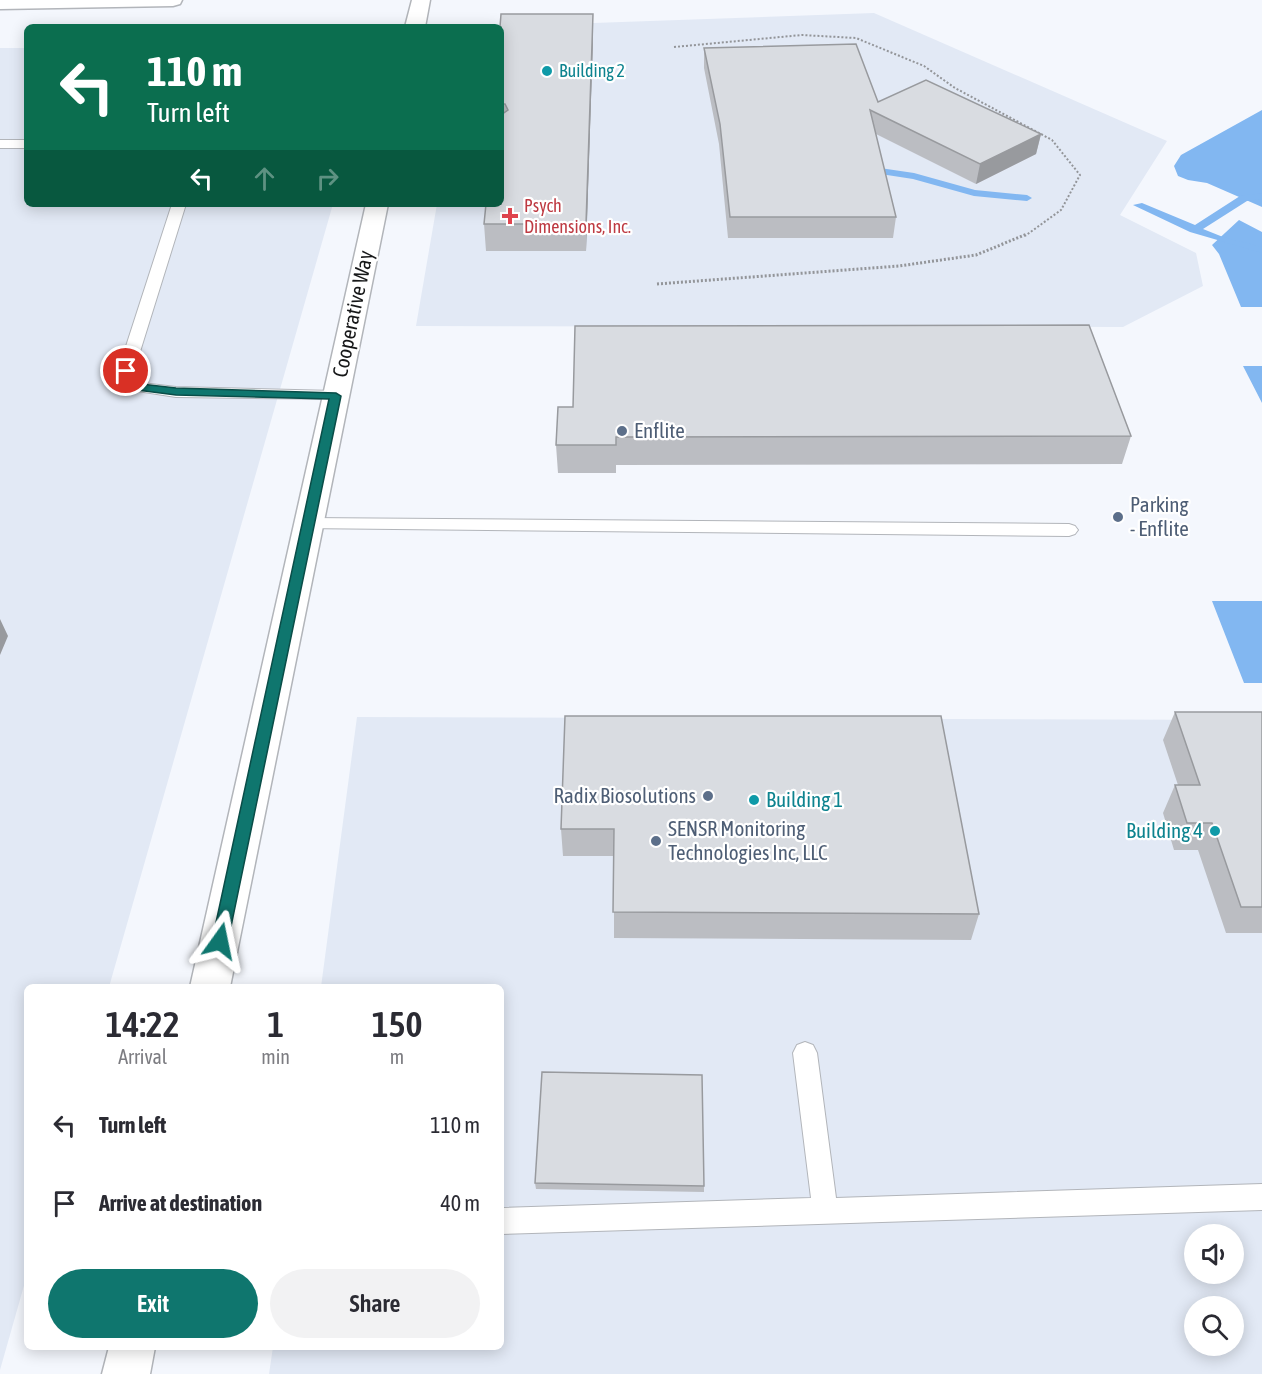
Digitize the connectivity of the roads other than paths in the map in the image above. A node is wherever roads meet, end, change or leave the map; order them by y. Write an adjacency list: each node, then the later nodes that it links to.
1 (173, 0): 3 (street)
2 (421, 0): 4 (street)
3 (8, 2)
4 (416, 24)
5 (0, 144): 6 (lane)
6 (24, 144)
7 (177, 207): 9 (lane)
8 (376, 207): 9 (street, Cooperative Way)
9 (336, 396): 10 (street, Cooperative Way)
10 (308, 524): 11 (lane); 12 (street, Cooperative Way)
11 (1069, 530)
12 (211, 984)
13 (806, 1053): 15 (lane)
14 (1262, 1197): 15 (lane)
15 (825, 1209): 16 (lane)
16 (504, 1221)
17 (131, 1350): 18 (street)
18 (126, 1374)

